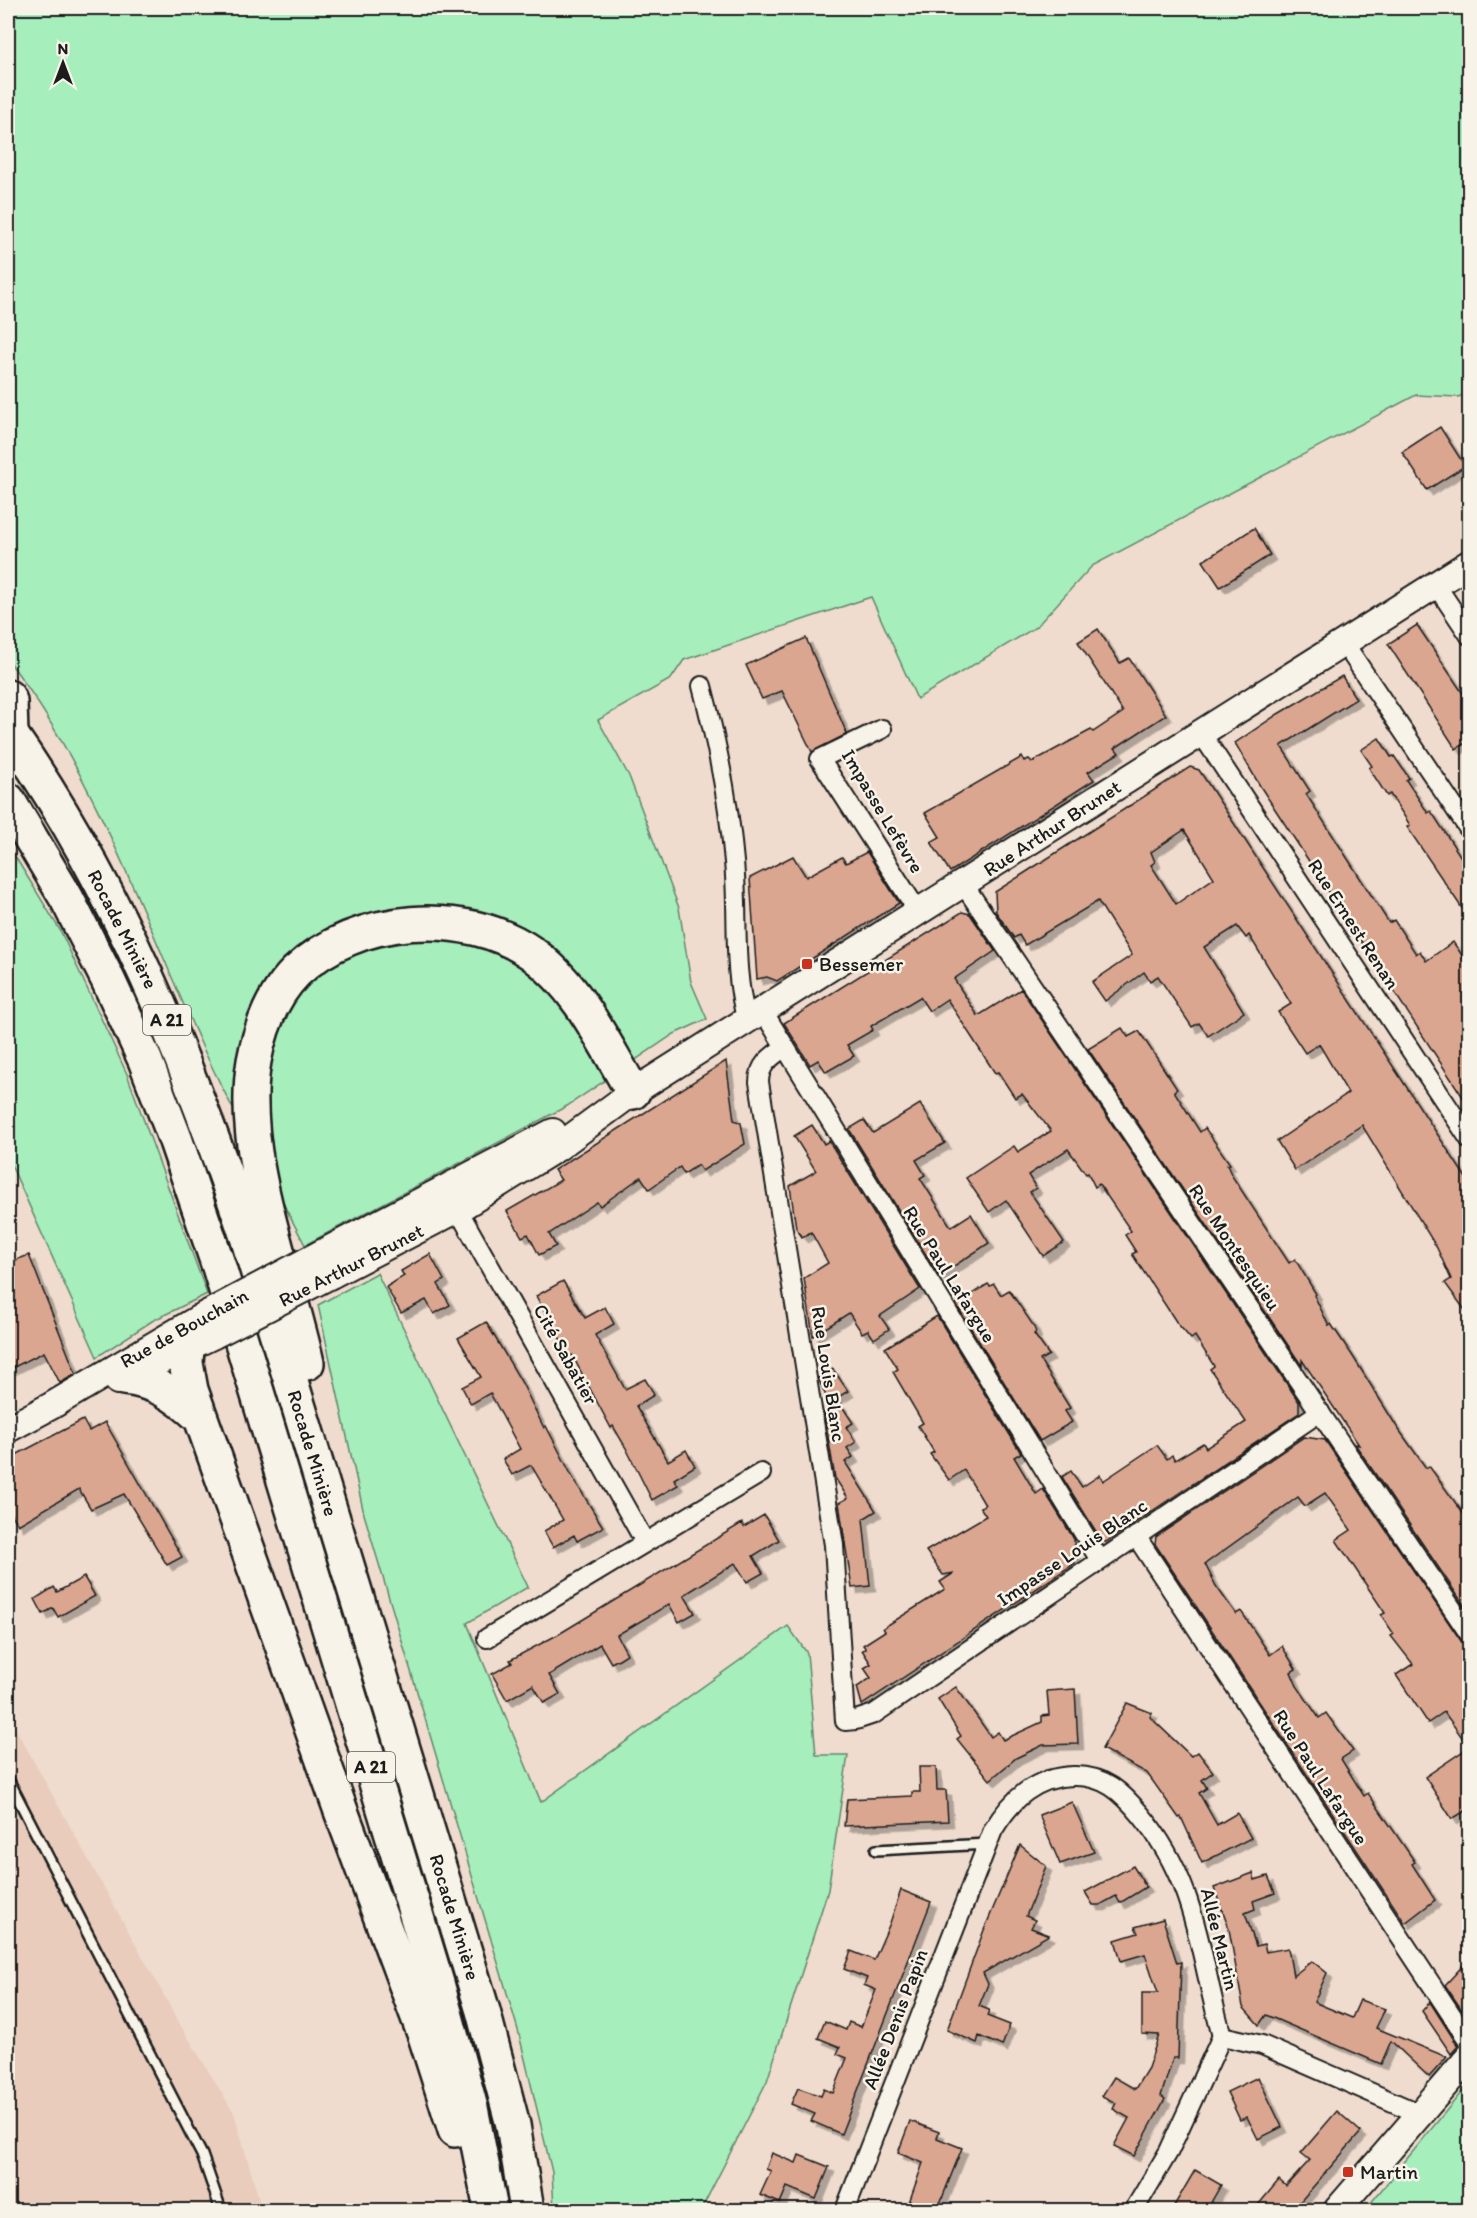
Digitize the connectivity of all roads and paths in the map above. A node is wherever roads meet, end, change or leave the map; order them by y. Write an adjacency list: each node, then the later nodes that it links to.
1 (1470, 563): 2 (street, Rue Arthur Brunet)
2 (1436, 585): 3 (street); 4 (street, Rue Arthur Brunet)
3 (1470, 636)
4 (1344, 643): 9 (street, Rue Arthur Brunet); 11 (street)
5 (702, 686): 14 (street, Rue Paul Lafargue)
6 (8, 697): 8 (highway)
7 (882, 729): 13 (street, Impasse Lefèvre)
8 (9, 732): 25 (highway, Rocade Minière / A 21)
9 (1201, 733): 12 (street, Rue Arthur Brunet); 17 (street, Rue Ernest Renan)
10 (8, 800): 43 (highway, Rocade Minière / A 21)
11 (1470, 831)
12 (964, 885): 13 (street, Rue Arthur Brunet); 23 (street, Rue Montesquieu)
13 (919, 913): 14 (street, Rue Arthur Brunet)
14 (755, 1016): 15 (street, Rue Paul Lafargue); 16 (street, Rue Arthur Brunet)
15 (785, 1047): 30 (street, Rue Paul Lafargue); 33 (street, Rue Louis Blanc)
16 (633, 1092): 18 (street, Rue Arthur Brunet); 25 (highway)
17 (1470, 1140)
18 (452, 1199): 19 (street, Rue Arthur Brunet); 29 (street, Cité Sabatier)
19 (326, 1265): 20 (street, Rue de Bouchain, bridge)
20 (201, 1329): 21 (street); 22 (street, Rue de Bouchain); 24 (highway)
21 (124, 1378): 22 (street); 24 (highway)
22 (51, 1406): 26 (street)
23 (1320, 1412): 28 (street, Impasse Louis Blanc); 31 (street, Rue Montesquieu)
24 (201, 1417): 42 (highway)
25 (304, 1425): 44 (highway, Rocade Minière / A 21)
26 (8, 1429)
27 (761, 1473): 29 (street)
28 (1136, 1536): 30 (street, Impasse Louis Blanc); 38 (street, Rue Paul Lafargue)
29 (645, 1542): 32 (street)
30 (1100, 1560): 33 (street, Impasse Louis Blanc)
31 (1470, 1635)
32 (487, 1638)
33 (846, 1721)
34 (8, 1779): 41 (lane)
35 (987, 1844): 36 (lane); 37 (street, Allée Martin); 45 (street, Allée Denis Papin)
36 (876, 1850)
37 (1222, 2036): 40 (street); 46 (street)
38 (1470, 2043)
39 (1470, 2056): 40 (street)
40 (1420, 2114): 47 (street)
41 (221, 2211)
42 (472, 2211)
43 (491, 2211)
44 (527, 2211)
45 (845, 2211)
46 (1134, 2211)
47 (1337, 2211)

